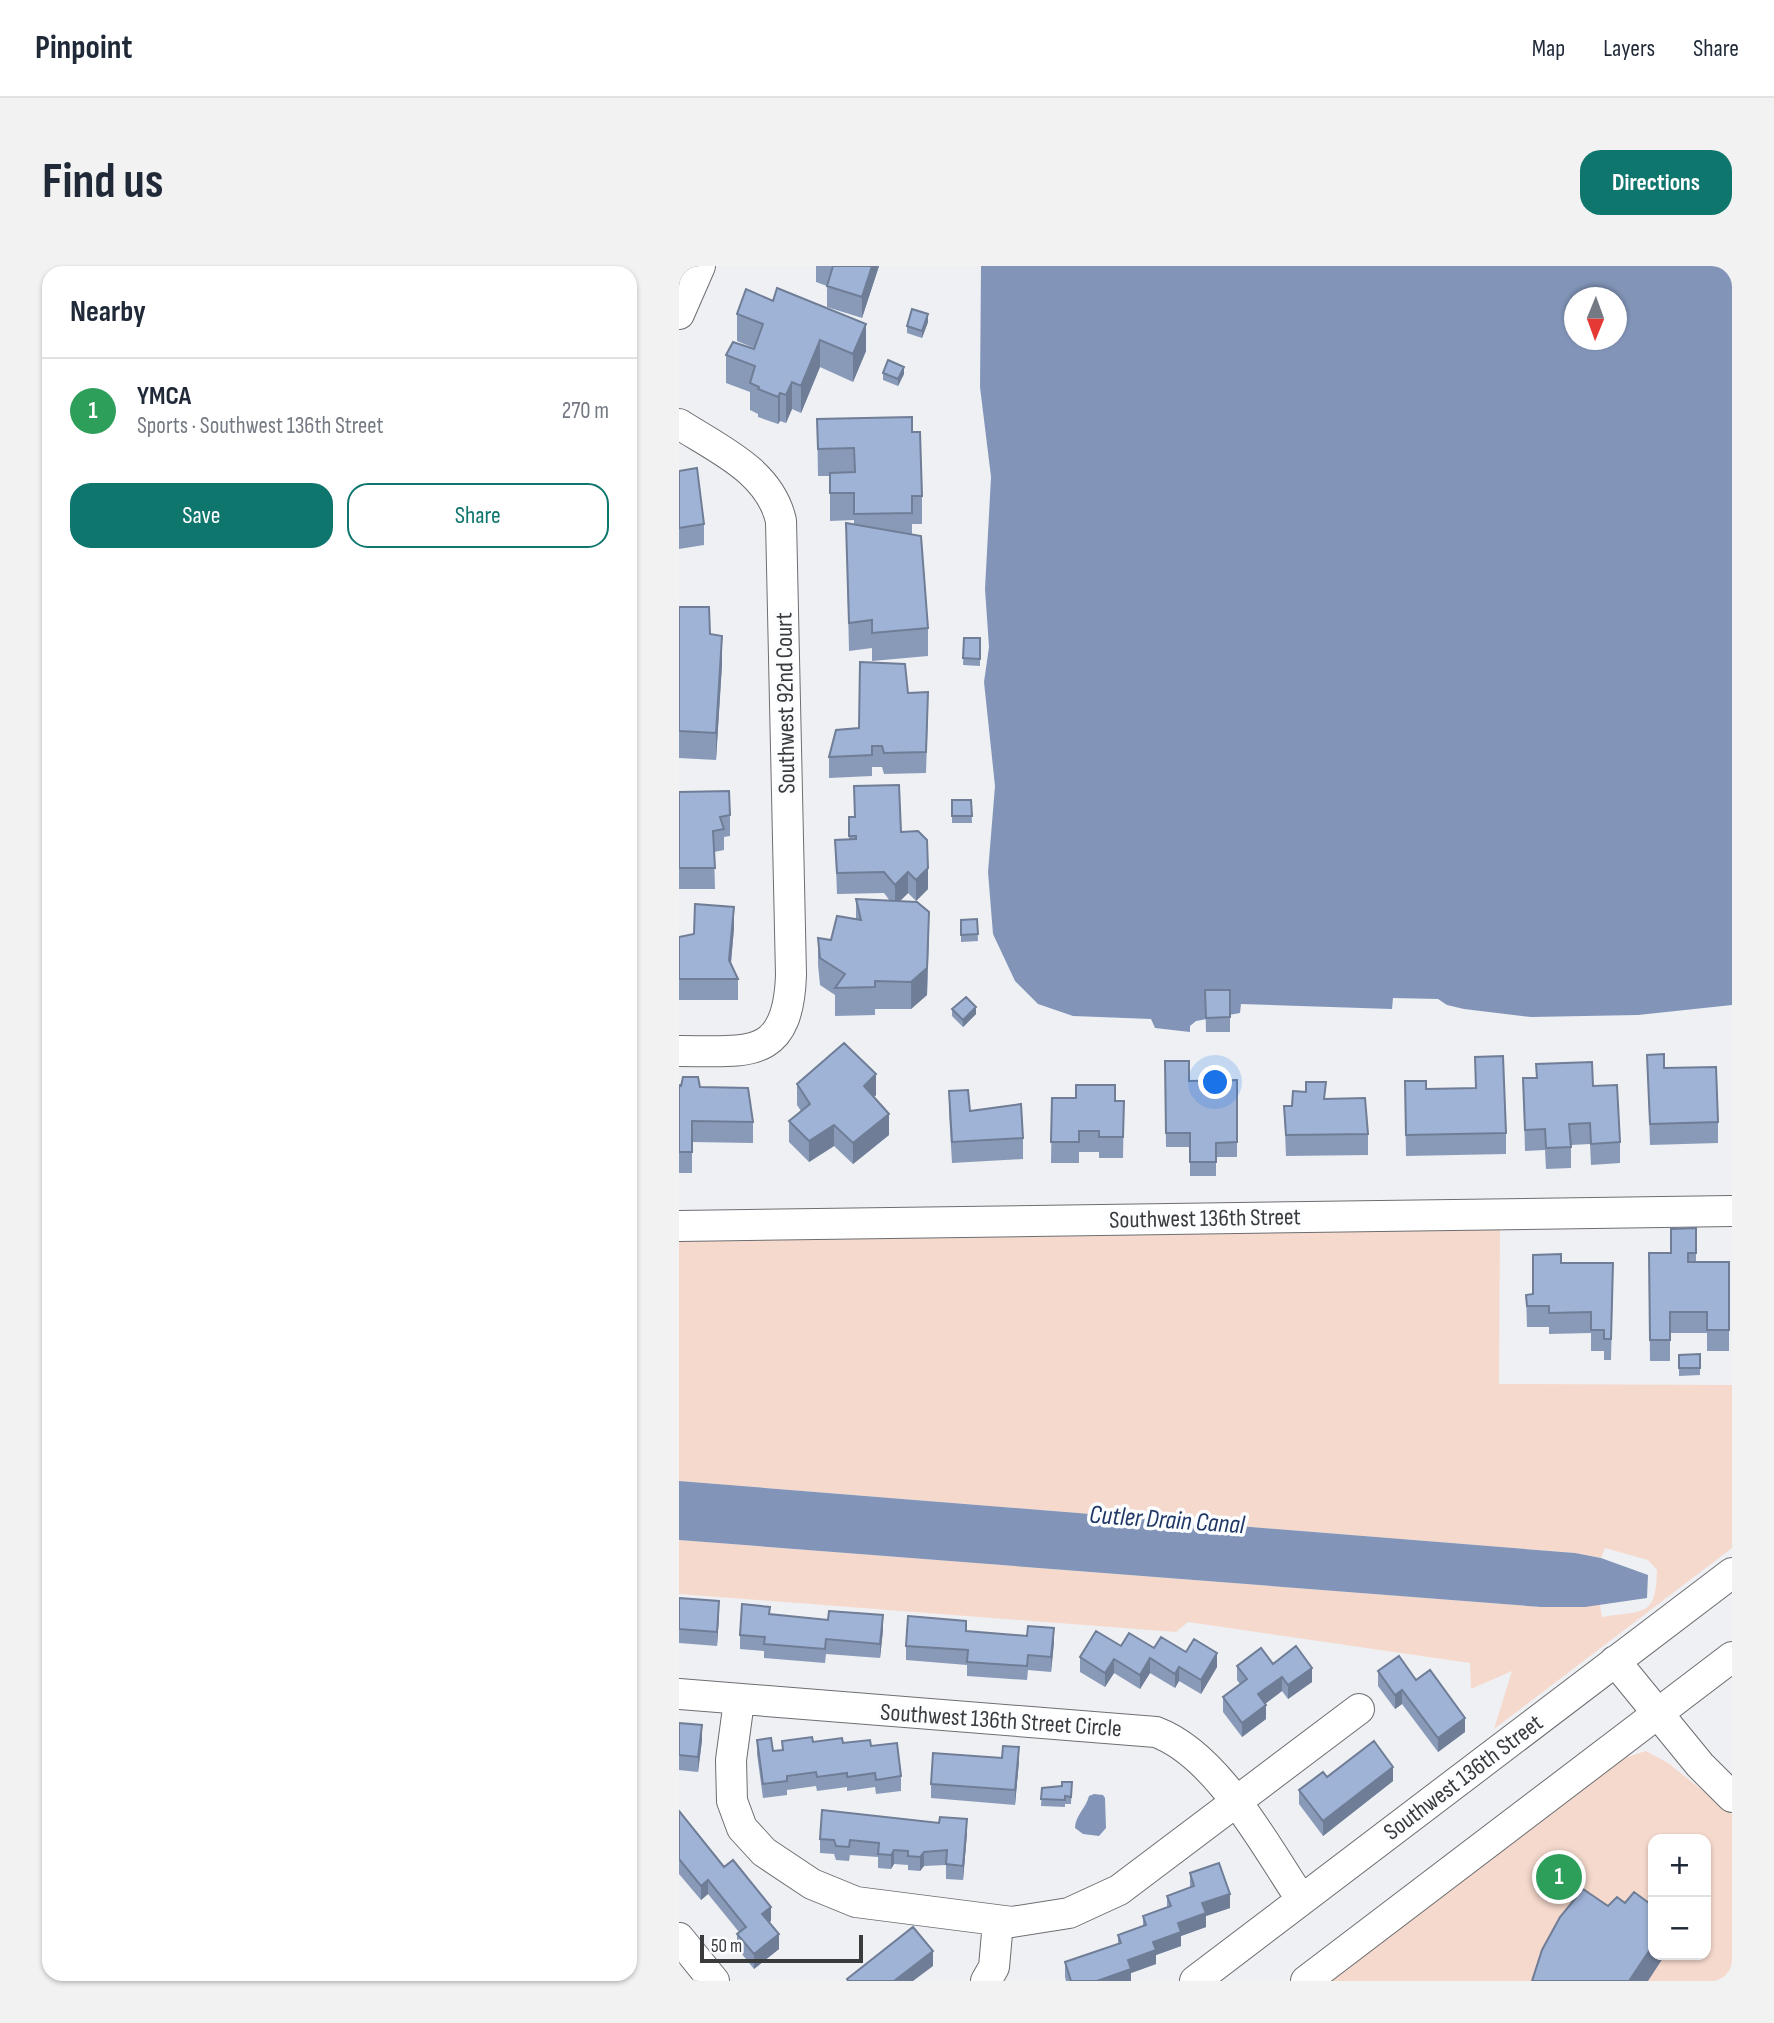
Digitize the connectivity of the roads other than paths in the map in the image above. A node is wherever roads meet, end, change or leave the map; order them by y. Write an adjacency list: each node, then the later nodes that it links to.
1 (700, 266): 2 (street)
2 (679, 314)
3 (679, 424): 4 (street, Southwest 92nd Court)
4 (679, 1051)
5 (1732, 1211): 6 (street, Southwest 136th Street)
6 (679, 1226)
7 (1732, 1573): 9 (street, Southwest 136th Street)
8 (1732, 1657): 13 (street)
9 (1615, 1661): 13 (street); 16 (street, Southwest 136th Street)
10 (679, 1695): 11 (street, Southwest 136th Street Circle)
11 (739, 1701): 15 (street, Southwest 136th Street Circle); 17 (street)
12 (1359, 1709): 15 (street)
13 (1657, 1714): 14 (street); 22 (street)
14 (1732, 1797)
15 (1235, 1801): 16 (street, Southwest 136th Street Circle); 17 (street)
16 (1301, 1899): 21 (street, Southwest 136th Street)
17 (998, 1922): 20 (street)
18 (679, 1938): 19 (street)
19 (714, 1981)
20 (986, 1981)
21 (1195, 1981)
22 (1306, 1981)

